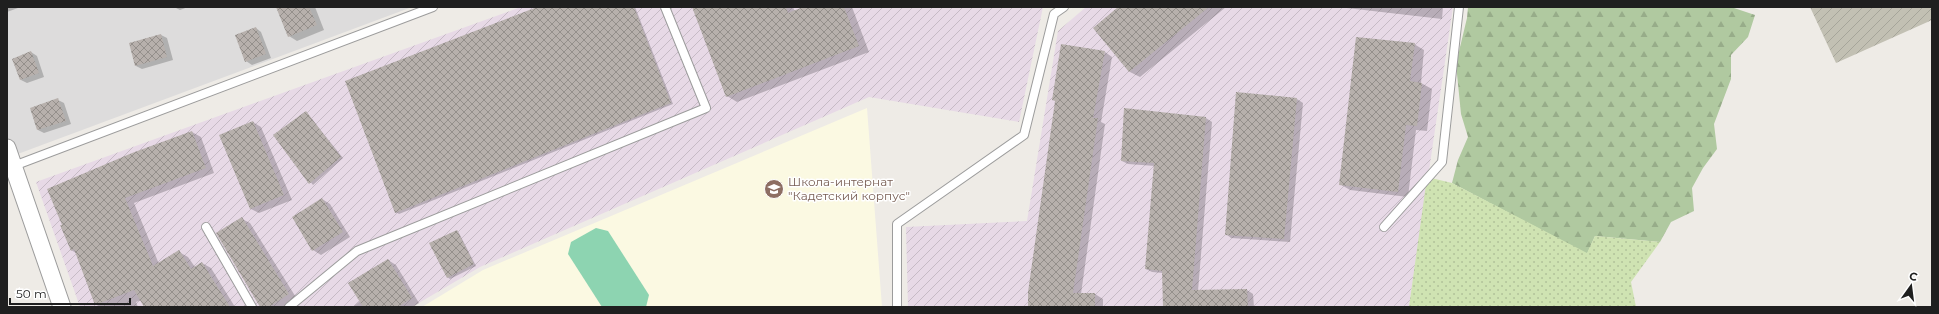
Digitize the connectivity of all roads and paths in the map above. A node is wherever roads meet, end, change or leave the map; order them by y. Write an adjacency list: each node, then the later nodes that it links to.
1 (433, 7): 6 (lane)
2 (665, 7): 11 (lane)
3 (1064, 7): 12 (lane)
4 (1459, 7): 8 (lane)
5 (7, 148): 6 (street)
6 (10, 167): 9 (street)
7 (206, 227): 10 (lane)
8 (1384, 227)
9 (62, 307)
10 (252, 307)
11 (289, 307)
12 (897, 307)

